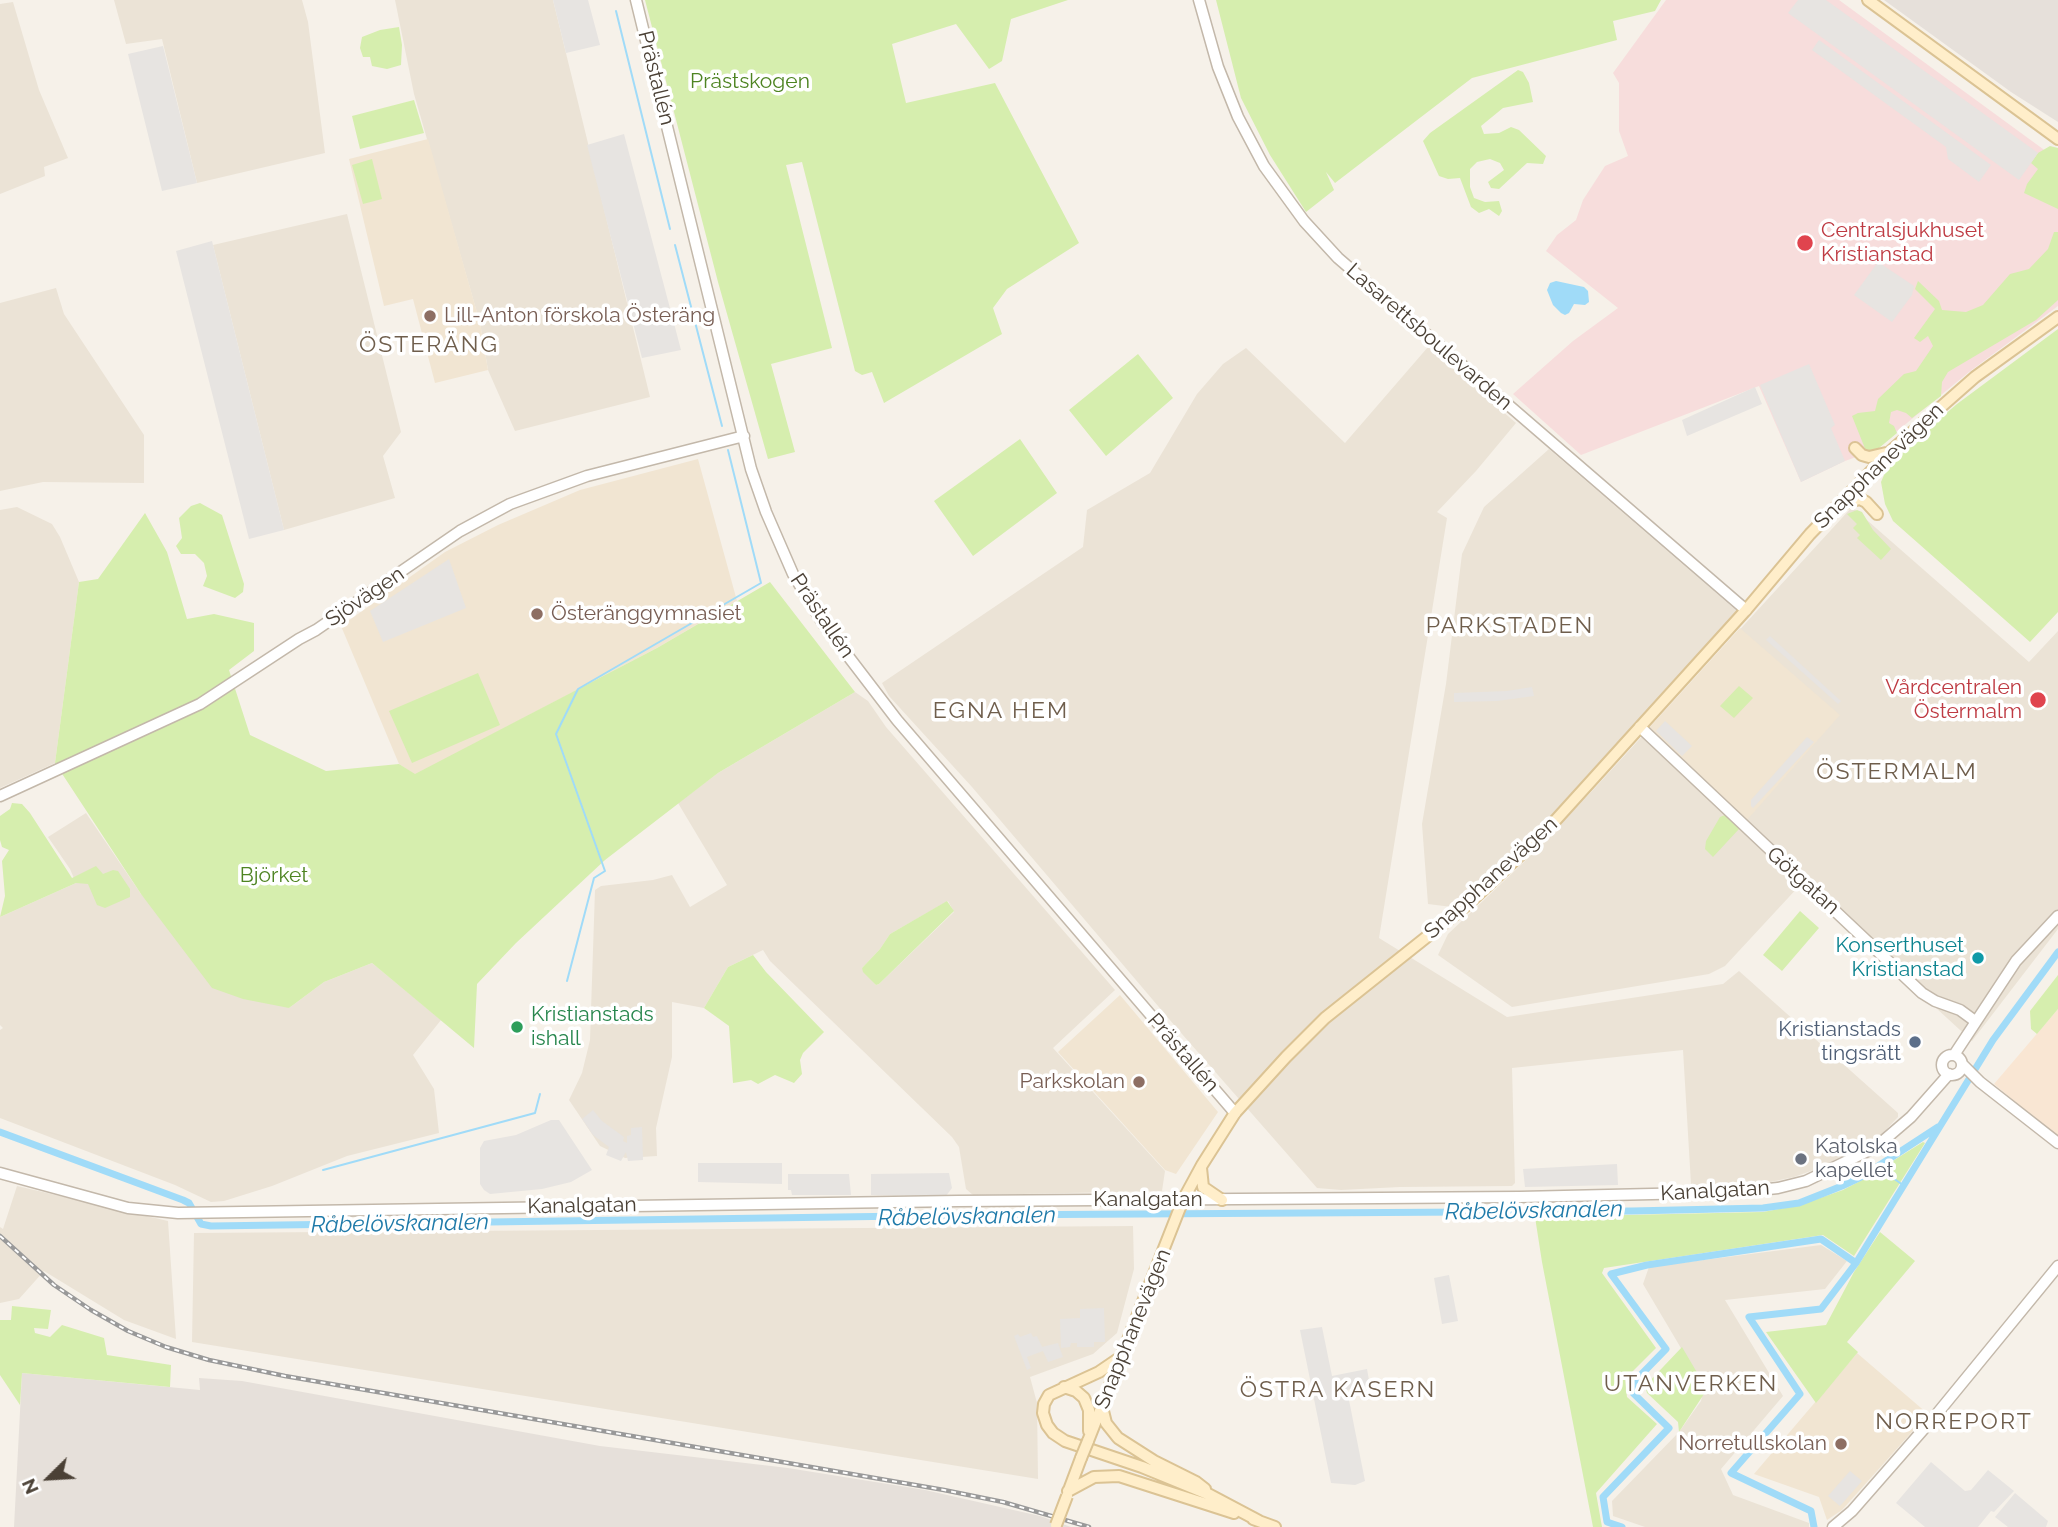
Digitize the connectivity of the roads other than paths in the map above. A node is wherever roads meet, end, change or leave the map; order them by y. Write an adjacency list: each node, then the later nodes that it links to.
1 (636, 0): 8 (street, Prästallén)
2 (1199, 0): 13 (street, Lasarettsboulevarden)
3 (1868, 0): 4 (main road)
4 (2030, 117): 5 (main road); 6 (main road)
5 (2058, 130)
6 (2058, 139)
7 (2058, 317): 10 (main road, Snapphanevägen)
8 (744, 436): 15 (street, Sjövägen); 19 (street, Prästallén)
9 (1855, 448): 10 (main road)
10 (1892, 450): 11 (main road, Snapphanevägen)
11 (1838, 506): 12 (main road); 13 (main road, Snapphanevägen)
12 (1877, 514)
13 (1746, 610): 14 (main road, Snapphanevägen)
14 (1640, 727): 17 (street, Götgatan); 19 (main road, Snapphanevägen)
15 (0, 796)
16 (2058, 916): 17 (street)
17 (1975, 1021): 18 (street)
18 (1957, 1068): 20 (street); 24 (street, Kanalgatan)
19 (1235, 1114): 21 (main road, Snapphanevägen)
20 (2058, 1143)
21 (1202, 1165): 23 (main road, Snapphanevägen); 24 (main road)
22 (0, 1173): 23 (street, Kanalgatan)
23 (1184, 1200): 24 (street, Kanalgatan); 26 (main road, Snapphanevägen)
24 (1222, 1200)
25 (2058, 1265): 34 (street)
26 (1121, 1357): 27 (main road); 28 (main road, Snapphanevägen)
27 (1064, 1387): 29 (main road); 31 (main road)
28 (1102, 1407): 29 (main road, Snapphanevägen); 31 (main road)
29 (1088, 1441): 30 (main road, Snapphanevägen, bridge)
30 (1068, 1494): 31 (main road); 32 (main road, Snapphanevägen, bridge)
31 (1205, 1499): 33 (main road)
32 (1055, 1526)
33 (1275, 1527)
34 (1833, 1527)

